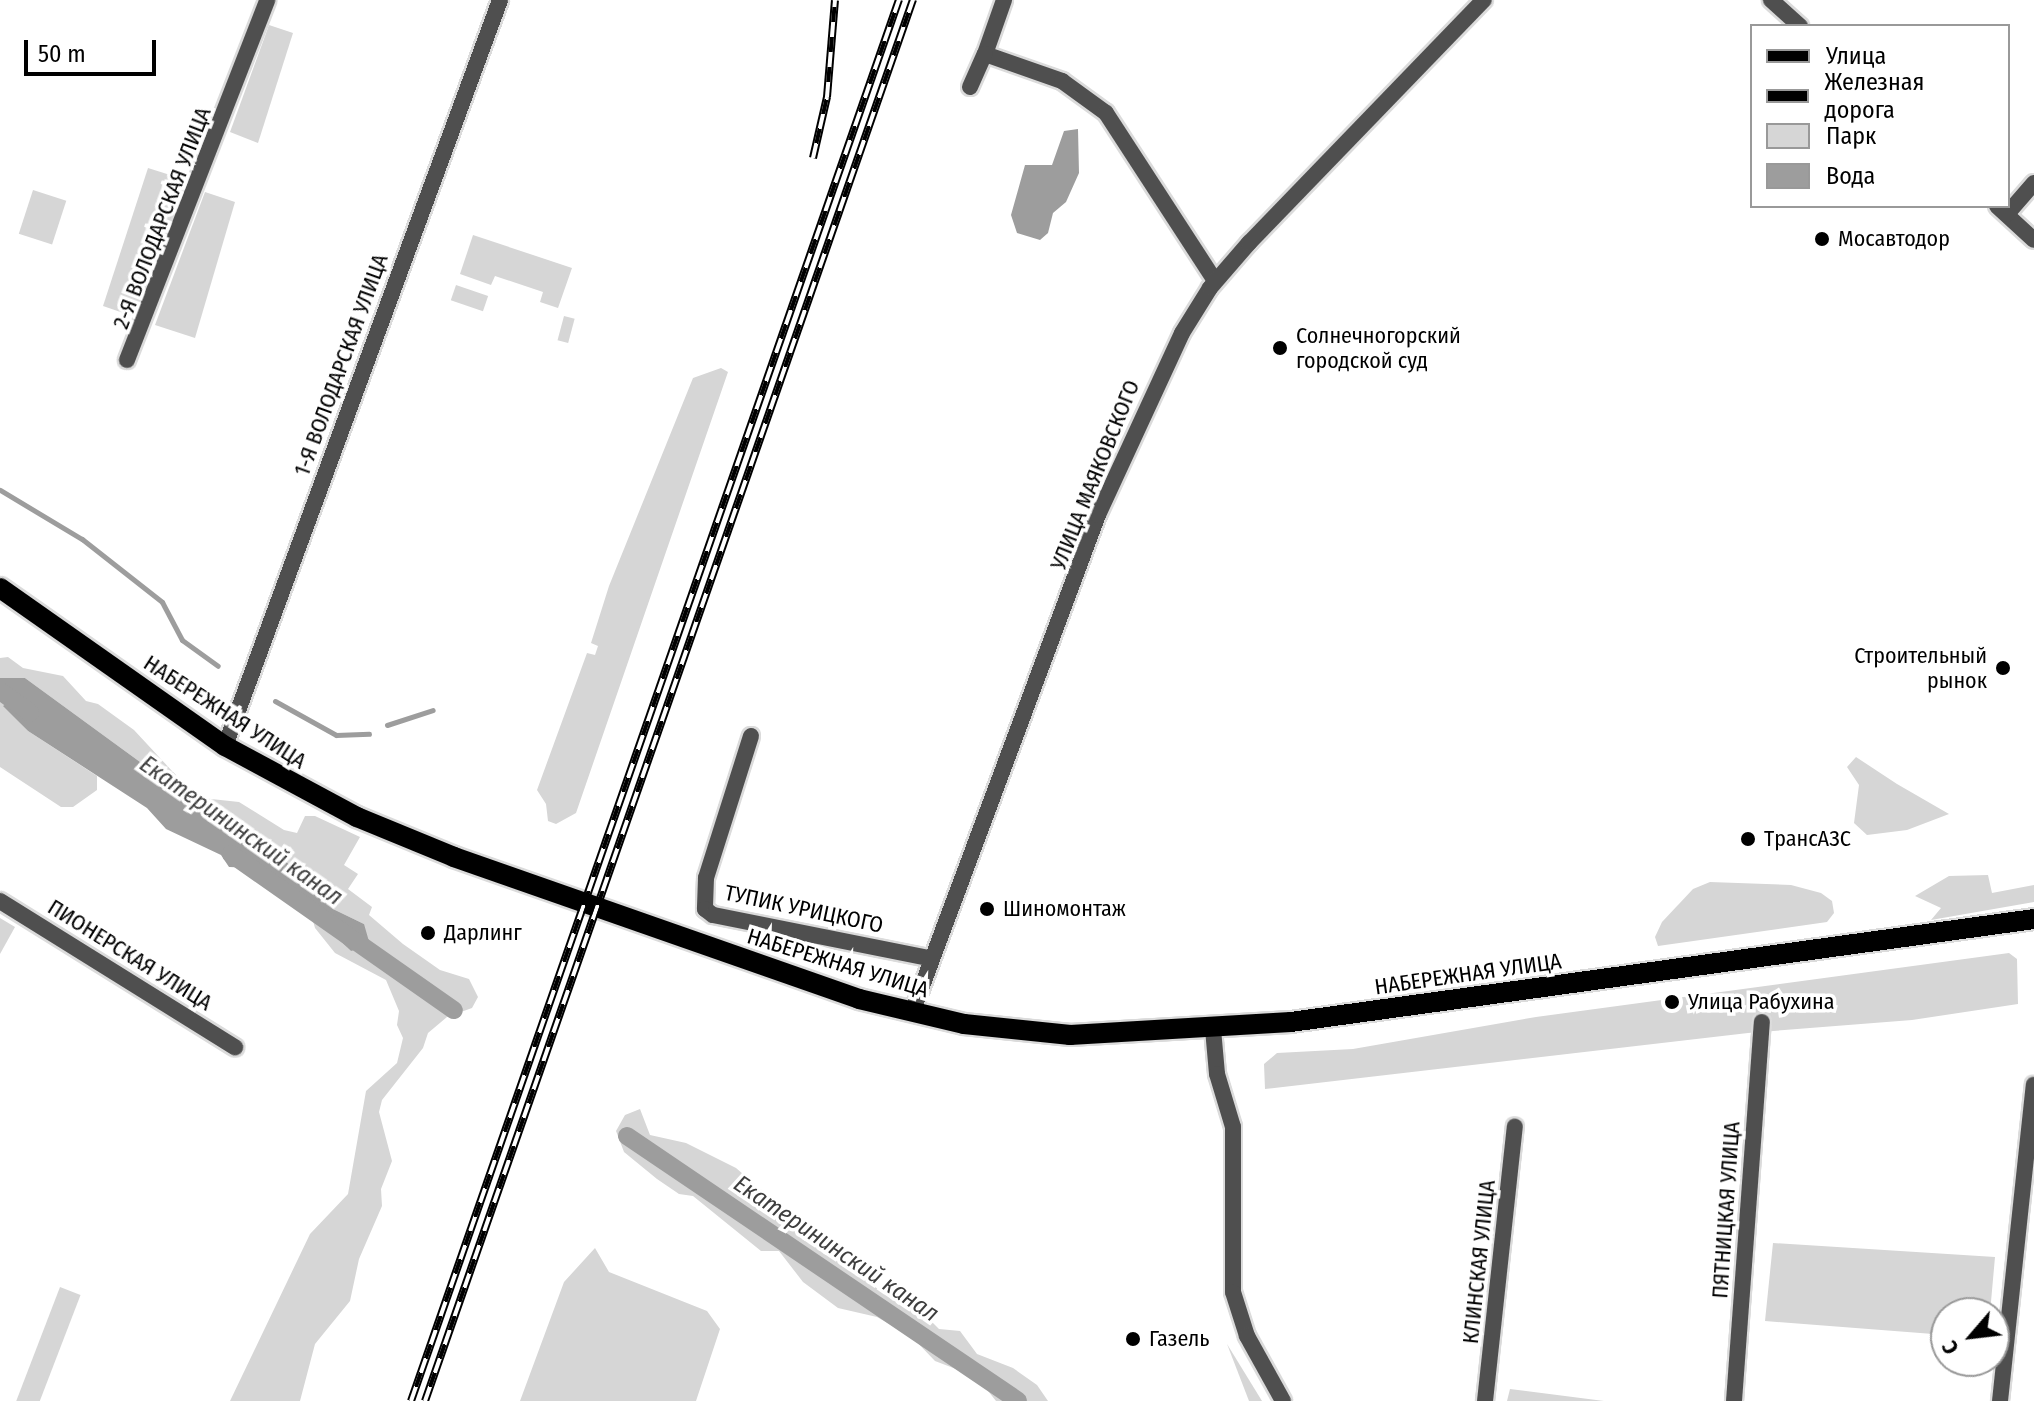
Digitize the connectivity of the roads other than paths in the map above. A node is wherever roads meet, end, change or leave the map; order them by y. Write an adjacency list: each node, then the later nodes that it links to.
1 (267, 0): 14 (street, 2-Я ВОЛОДАРСКАЯ УЛИЦА)
2 (500, 0): 17 (street, 1-Я ВОЛОДАРСКАЯ УЛИЦА)
3 (1004, 0): 7 (street)
4 (1484, 0): 13 (street, УЛИЦА МАЯКОВСКОГО)
5 (1771, 0): 6 (street)
6 (1798, 24)
7 (985, 54): 8 (street); 13 (street)
8 (970, 87)
9 (2034, 183): 10 (street)
10 (2010, 203)
11 (2002, 210): 12 (street)
12 (2034, 240)
13 (1215, 281): 20 (street, УЛИЦА МАЯКОВСКОГО)
14 (127, 360)
15 (0, 588): 17 (main road, НАБЕРЕЖНАЯ УЛИЦА)
16 (751, 736): 20 (street, ТУПИК УРИЦКОГО)
17 (225, 746): 21 (main road, НАБЕРЕЖНАЯ УЛИЦА)
18 (0, 901): 24 (street, ПИОНЕРСКАЯ УЛИЦА)
19 (2034, 919): 23 (main road, НАБЕРЕЖНАЯ УЛИЦА)
20 (929, 958): 21 (street, УЛИЦА МАЯКОВСКОГО)
21 (912, 1013): 23 (main road, НАБЕРЕЖНАЯ УЛИЦА)
22 (1762, 1022): 29 (street, ПЯТНИЦКАЯ УЛИЦА)
23 (1213, 1029): 27 (street)
24 (235, 1047)
25 (2034, 1085): 30 (street)
26 (1515, 1127): 28 (street, КЛИНСКАЯ УЛИЦА)
27 (1283, 1401)
28 (1485, 1401)
29 (1734, 1401)
30 (2000, 1401)

